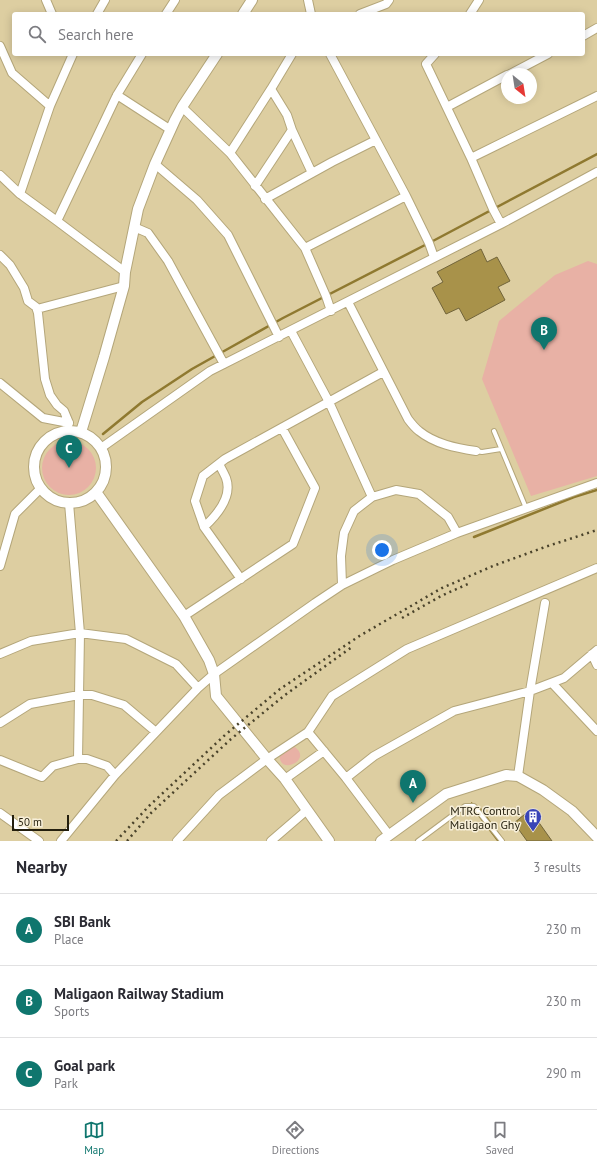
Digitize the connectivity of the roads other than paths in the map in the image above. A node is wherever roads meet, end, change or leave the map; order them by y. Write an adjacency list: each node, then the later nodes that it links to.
1 (46, 0): 8 (street)
2 (104, 0): 9 (street)
3 (175, 0): 10 (street)
4 (252, 0): 11 (street)
5 (308, 0): 12 (street)
6 (389, 0): 13 (street)
7 (479, 0): 14 (street)
8 (51, 12)
9 (98, 12)
10 (167, 12)
11 (244, 12)
12 (311, 12)
13 (365, 12)
14 (471, 12)
15 (597, 28): 16 (street)
16 (585, 35)
17 (0, 46): 30 (street)
18 (72, 56): 30 (street)
19 (141, 56): 28 (street)
20 (216, 56): 32 (street)
21 (291, 56): 27 (street)
22 (331, 56): 35 (street)
23 (433, 56): 31 (street)
24 (544, 56): 25 (street)
25 (521, 68)
26 (501, 79): 31 (street)
27 (271, 89): 34 (street); 36 (street)
28 (117, 95): 33 (street); 46 (street)
29 (597, 96): 37 (street)
30 (50, 106): 43 (street)
31 (447, 107): 37 (street)
32 (182, 108): 33 (street); 36 (street)
33 (171, 130): 38 (street)
34 (292, 130): 40 (street); 42 (street)
35 (376, 140): 40 (street); 44 (street)
36 (230, 153): 42 (street)
37 (471, 158): 47 (street)
38 (155, 164): 48 (street); 58 (street)
39 (597, 172): 47 (street)
40 (312, 173): 45 (street)
41 (0, 175): 43 (street)
42 (255, 186): 45 (street)
43 (20, 194): 46 (street)
44 (406, 196): 49 (street); 51 (street)
45 (265, 199): 49 (street)
46 (57, 221): 52 (street)
47 (501, 224): 51 (street)
48 (134, 227): 52 (street); 59 (street)
49 (305, 248): 56 (street)
50 (0, 256): 55 (street)
51 (434, 257): 54 (street)
52 (125, 272): 53 (street)
53 (124, 286): 55 (street); 66 (street)
54 (348, 302): 56 (street); 60 (street)
55 (37, 310): 63 (street)
56 (330, 311): 57 (street)
57 (291, 331): 58 (street); 62 (street)
58 (279, 337): 59 (street)
59 (224, 364): 67 (street)
60 (383, 372): 62 (street); 69 (street)
61 (0, 383): 63 (street)
62 (329, 402): 64 (street); 74 (street)
63 (67, 427): 66 (street); 72 (street)
64 (282, 428): 70 (street); 81 (street)
65 (494, 431): 68 (lane)
66 (81, 432): 67 (street)
67 (101, 448): 73 (street)
68 (501, 449): 69 (lane); 76 (lane)
69 (476, 451)
70 (219, 464): 77 (street); 77 (street)
71 (597, 482): 76 (street)
72 (41, 488): 75 (street); 79 (street)
73 (96, 492): 75 (street); 84 (street)
74 (372, 497): 78 (street); 82 (street)
75 (69, 503): 85 (street)
76 (526, 508): 78 (street)
77 (204, 527): 81 (street)
78 (457, 533): 82 (street)
79 (0, 566)
80 (597, 568): 97 (street)
81 (241, 579): 84 (street)
82 (342, 585): 89 (street)
83 (545, 603): 92 (street)
84 (184, 616): 89 (street)
85 (80, 633): 87 (street); 91 (street); 93 (street)
86 (595, 652): 88 (street); 90 (street)
87 (0, 654)
88 (597, 665)
89 (214, 674): 91 (street); 100 (street)
90 (552, 683): 92 (street); 95 (street)
91 (198, 688): 96 (street)
92 (530, 691): 103 (street); 104 (street)
93 (79, 695): 94 (street); 96 (street); 99 (street)
94 (0, 723)
95 (597, 731)
96 (156, 732): 102 (street)
97 (308, 732): 98 (street); 100 (street)
98 (324, 751): 104 (street); 105 (street)
99 (78, 759): 101 (street); 102 (street)
100 (267, 759): 105 (street); 112 (street)
101 (0, 760)
102 (115, 775): 111 (street)
103 (518, 776): 108 (street); 109 (street)
104 (346, 778): 109 (street)
105 (286, 779): 106 (street)
106 (307, 810): 113 (street); 114 (street)
107 (0, 813): 110 (street)
108 (597, 837)
109 (385, 838)
110 (39, 841)
111 (61, 841)
112 (177, 841)
113 (271, 841)
114 (329, 841)
115 (418, 841): 116 (lane)
116 (502, 841)

